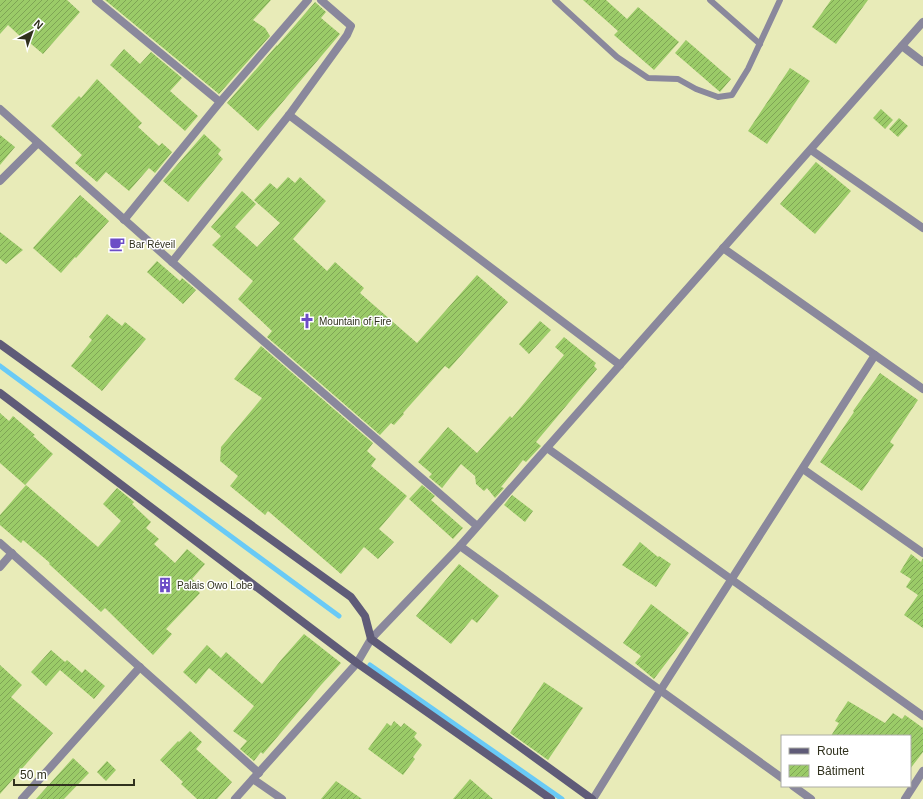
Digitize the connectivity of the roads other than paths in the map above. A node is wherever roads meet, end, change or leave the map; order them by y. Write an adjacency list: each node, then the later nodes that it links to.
1 (96, 0): 11 (street)
2 (308, 0): 11 (street)
3 (321, 0): 13 (street)
4 (555, 0): 8 (lane)
5 (710, 0): 8 (lane)
6 (780, 0): 8 (lane)
7 (923, 22): 9 (street)
8 (760, 44)
9 (902, 46): 10 (street); 15 (street)
10 (923, 62)
11 (220, 102): 17 (street)
12 (0, 109): 14 (street)
13 (289, 115): 20 (street); 23 (street)
14 (38, 143): 16 (street); 17 (street)
15 (811, 150): 18 (street); 19 (street)
16 (0, 181)
17 (124, 220): 20 (street)
18 (923, 228)
19 (723, 248): 22 (street); 23 (street)
20 (172, 262): 28 (street)
21 (0, 344): 35 (street)
22 (875, 355): 24 (street); 27 (street)
23 (620, 365): 26 (street)
24 (923, 389)
25 (0, 392): 36 (street)
26 (547, 448): 28 (street); 34 (street)
27 (803, 469): 32 (street); 34 (street)
28 (477, 526): 30 (street)
29 (0, 543): 31 (street)
30 (460, 546): 35 (street); 38 (street)
31 (12, 553): 33 (street); 37 (street)
32 (923, 553)
33 (0, 567)
34 (732, 580): 38 (street); 39 (street)
35 (371, 640): 36 (street); 48 (street)
36 (357, 663): 41 (street); 47 (street)
37 (140, 667): 41 (street); 44 (street)
38 (660, 691): 42 (street); 48 (street)
39 (923, 716)
40 (923, 771): 50 (street)
41 (256, 776): 45 (street); 46 (street)
42 (781, 777)
43 (794, 787): 49 (street)
44 (22, 799)
45 (235, 799)
46 (282, 799)
47 (551, 799)
48 (592, 799)
49 (811, 799)
50 (905, 799)

